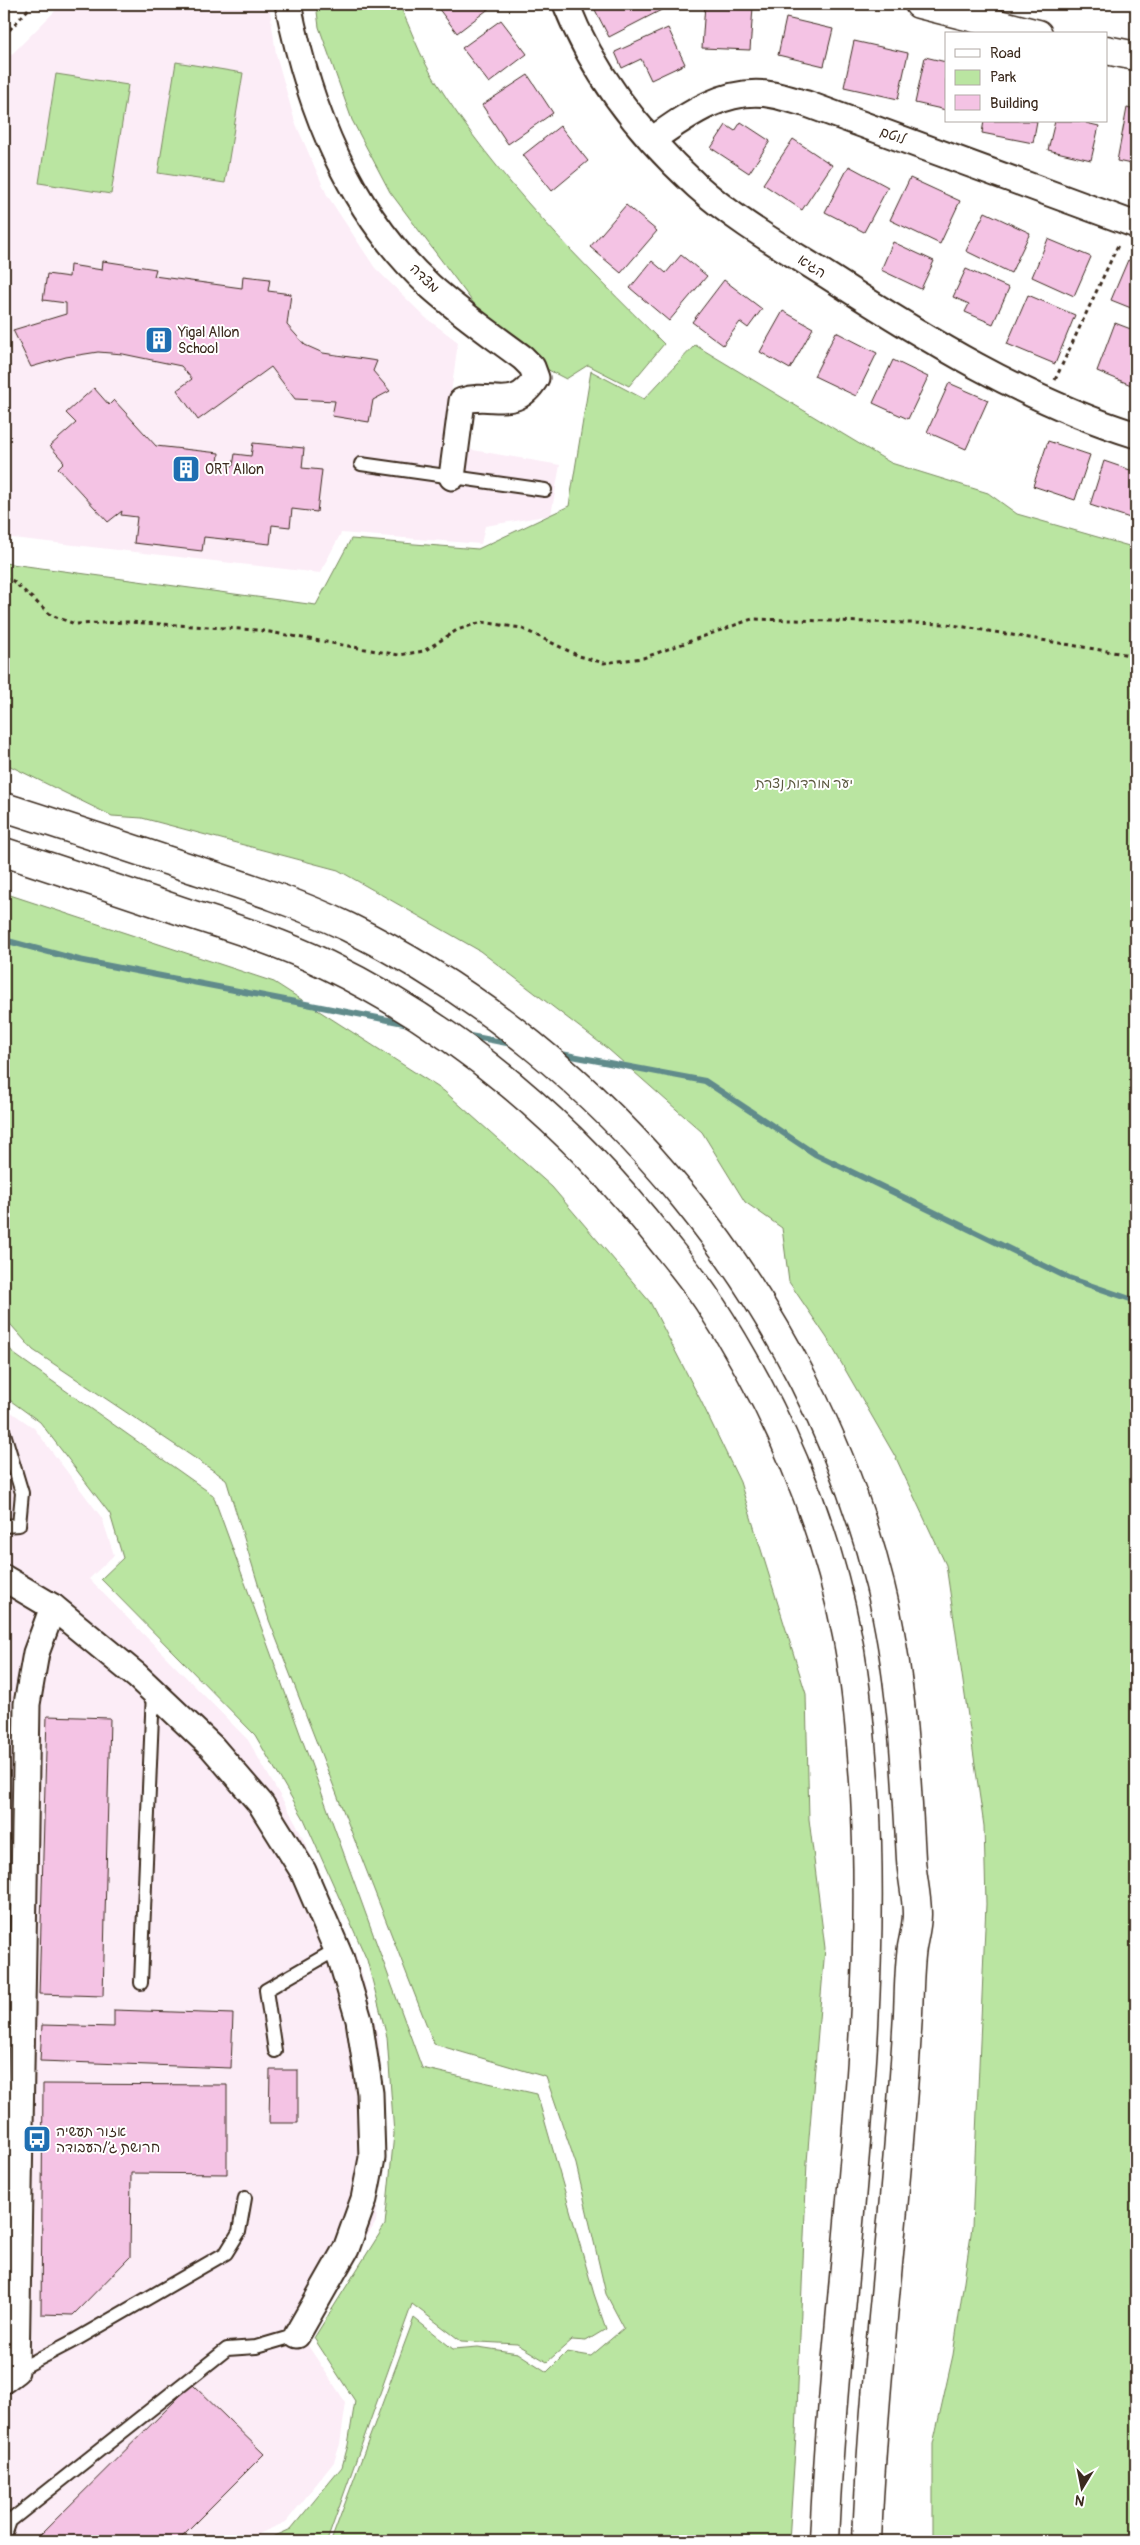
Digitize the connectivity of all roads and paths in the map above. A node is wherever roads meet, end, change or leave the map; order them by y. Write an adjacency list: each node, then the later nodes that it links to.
1 (33, 4): 6 (path)
2 (288, 4): 12 (street, מצדה)
3 (566, 4): 7 (street, הגיא)
4 (919, 4): 5 (main road)
5 (1030, 32)
6 (4, 36)
7 (652, 140): 8 (street, לוטם); 9 (street, הגיא)
8 (1133, 223): 9 (path)
9 (1046, 399): 10 (street, הגיא)
10 (1136, 435)
11 (361, 464): 12 (lane)
12 (452, 477): 13 (lane)
13 (545, 490)
14 (4, 578): 15 (path)
15 (1136, 656)
16 (4, 807): 31 (main road)
17 (4, 852): 30 (main road)
18 (4, 1433): 19 (lane)
19 (4, 1526)
20 (4, 1578): 21 (street)
21 (53, 1607): 22 (street); 28 (street)
22 (153, 1691): 23 (street); 24 (lane)
23 (337, 1950): 25 (lane); 27 (street)
24 (141, 1983)
25 (275, 2051)
26 (245, 2198): 28 (lane)
27 (297, 2335): 29 (lane)
28 (10, 2375)
29 (4, 2538)
30 (824, 2541)
31 (868, 2541)

